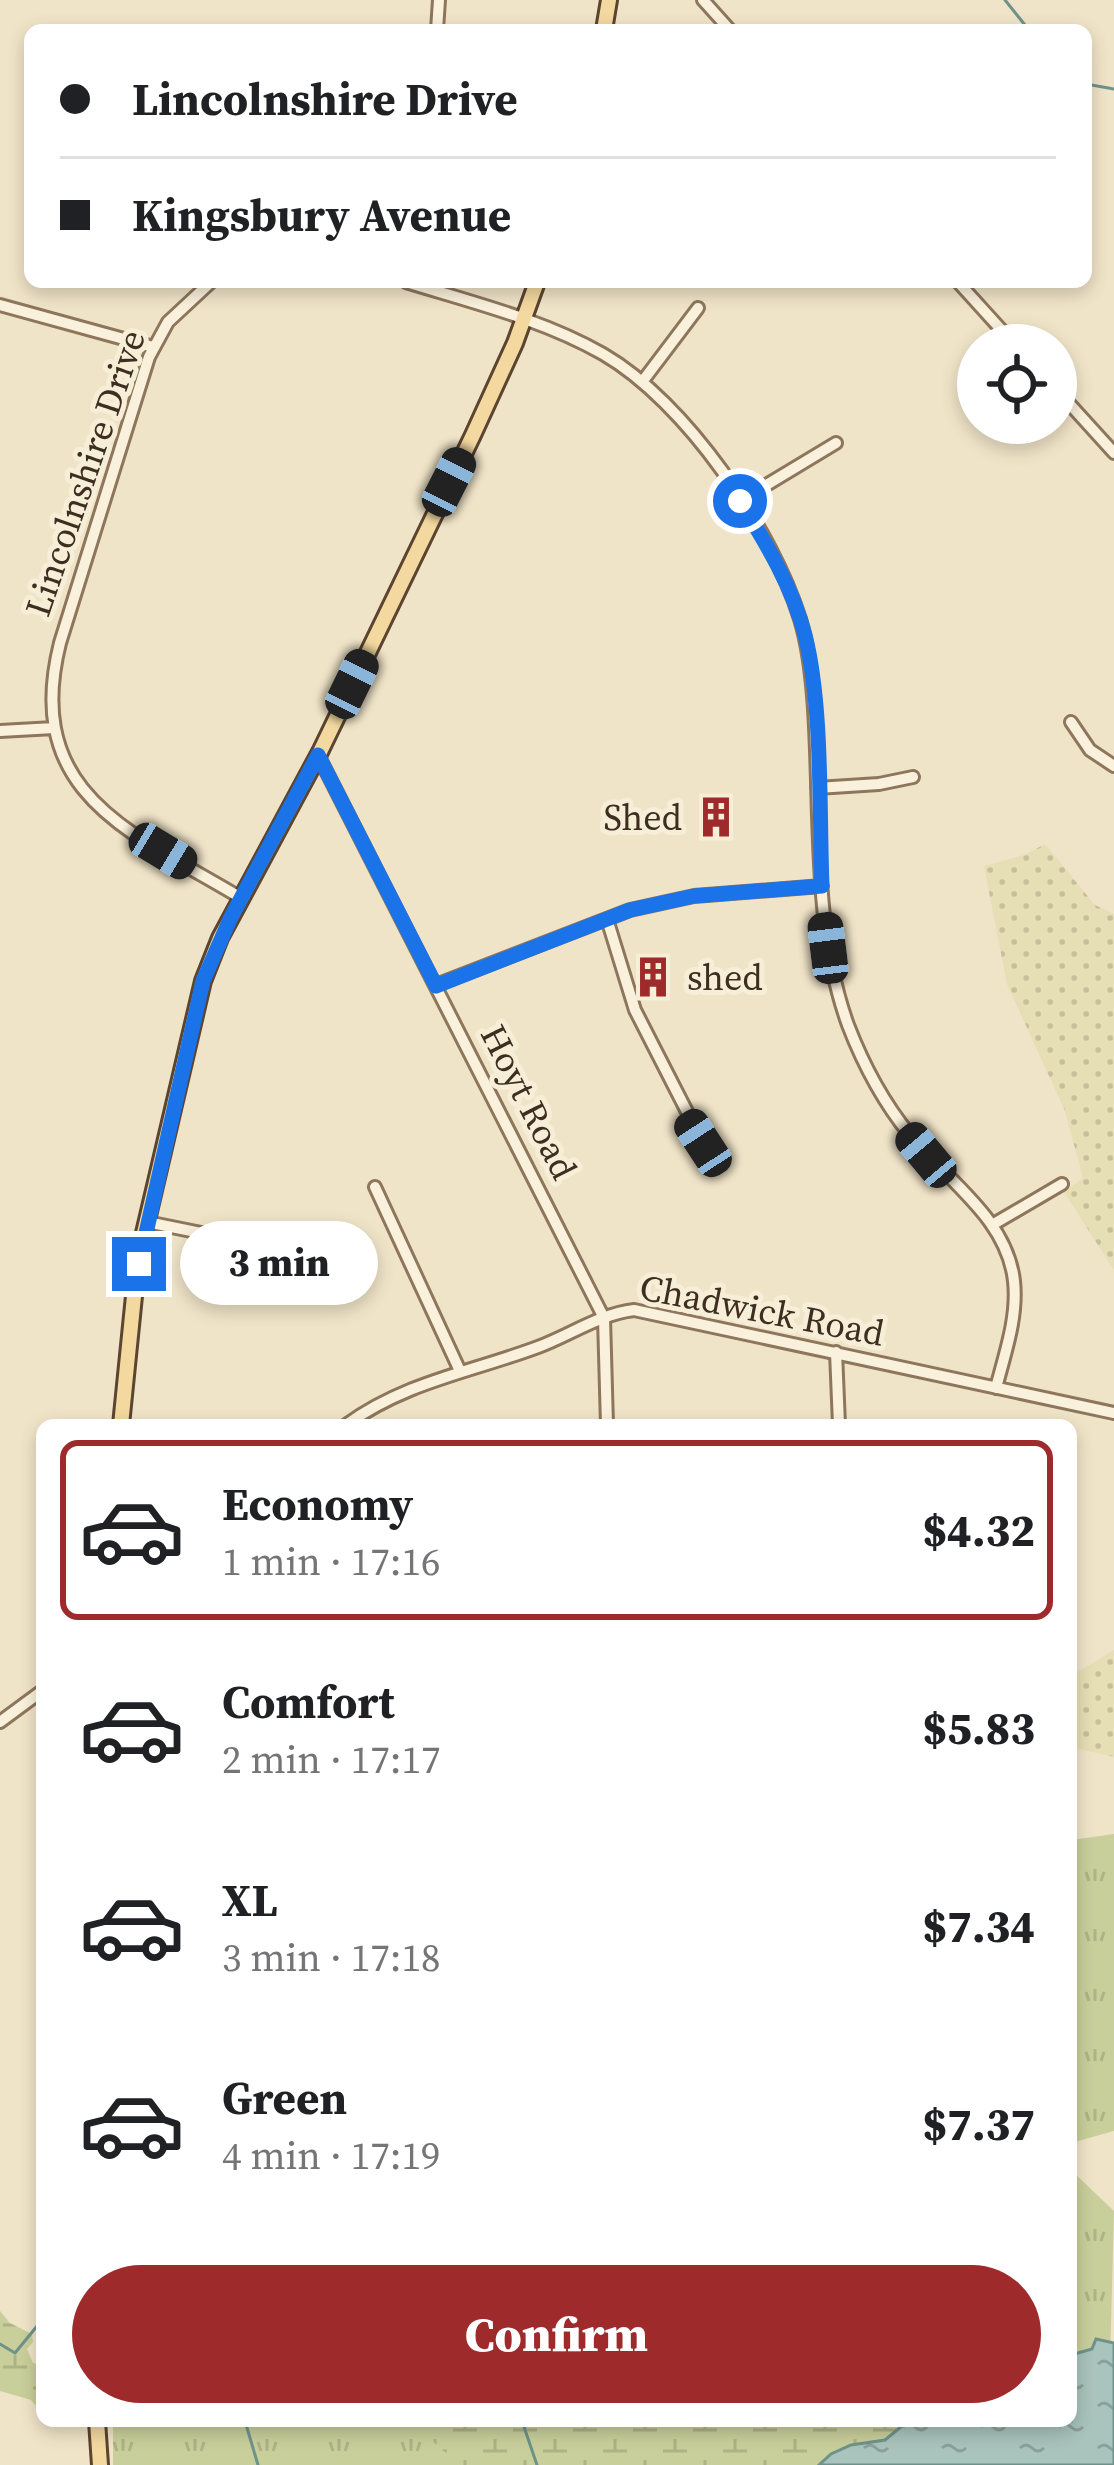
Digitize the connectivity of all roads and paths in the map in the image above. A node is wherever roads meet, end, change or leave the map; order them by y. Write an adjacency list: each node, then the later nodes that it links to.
1 (704, 0): 2 (street)
2 (725, 24)
3 (204, 288): 11 (street, Lincolnshire Drive)
4 (424, 288): 9 (street)
5 (535, 288): 9 (main road)
6 (963, 288): 10 (street)
7 (0, 305): 11 (street)
8 (698, 308): 12 (street)
9 (523, 321): 12 (street); 20 (main road)
10 (996, 324)
11 (154, 347): 18 (street, Lincolnshire Drive)
12 (642, 382): 16 (street)
13 (1077, 412): 15 (street)
14 (836, 443): 16 (street)
15 (1114, 453)
16 (740, 501): 23 (street)
17 (1071, 722): 21 (street)
18 (54, 728): 19 (street); 25 (street, Lincolnshire Drive)
19 (0, 731)
20 (318, 755): 25 (main road); 27 (street, Hoyt Road)
21 (1114, 766)
22 (913, 777): 23 (street)
23 (818, 788): 24 (street)
24 (822, 886): 26 (street); 32 (street)
25 (241, 898): 31 (main road)
26 (607, 919): 27 (street); 28 (street)
27 (436, 986): 34 (street, Hoyt Road)
28 (703, 1143)
29 (1062, 1184): 32 (street)
30 (375, 1187): 36 (street)
31 (147, 1222): 33 (street); 39 (main road)
32 (992, 1225): 37 (street)
33 (255, 1244)
34 (604, 1318): 35 (street, Chadwick Road); 36 (street, Chadwick Road); 41 (street, Hoyt Road)
35 (836, 1352): 37 (street, Chadwick Road); 42 (street)
36 (460, 1371): 40 (street, Chadwick Road)
37 (996, 1388): 38 (street, Chadwick Road)
38 (1114, 1413)
39 (123, 1419)
40 (355, 1419)
41 (608, 1419)
42 (839, 1419)
43 (36, 1695): 44 (street)
44 (0, 1722)
45 (97, 2427): 46 (main road)
46 (100, 2465)

